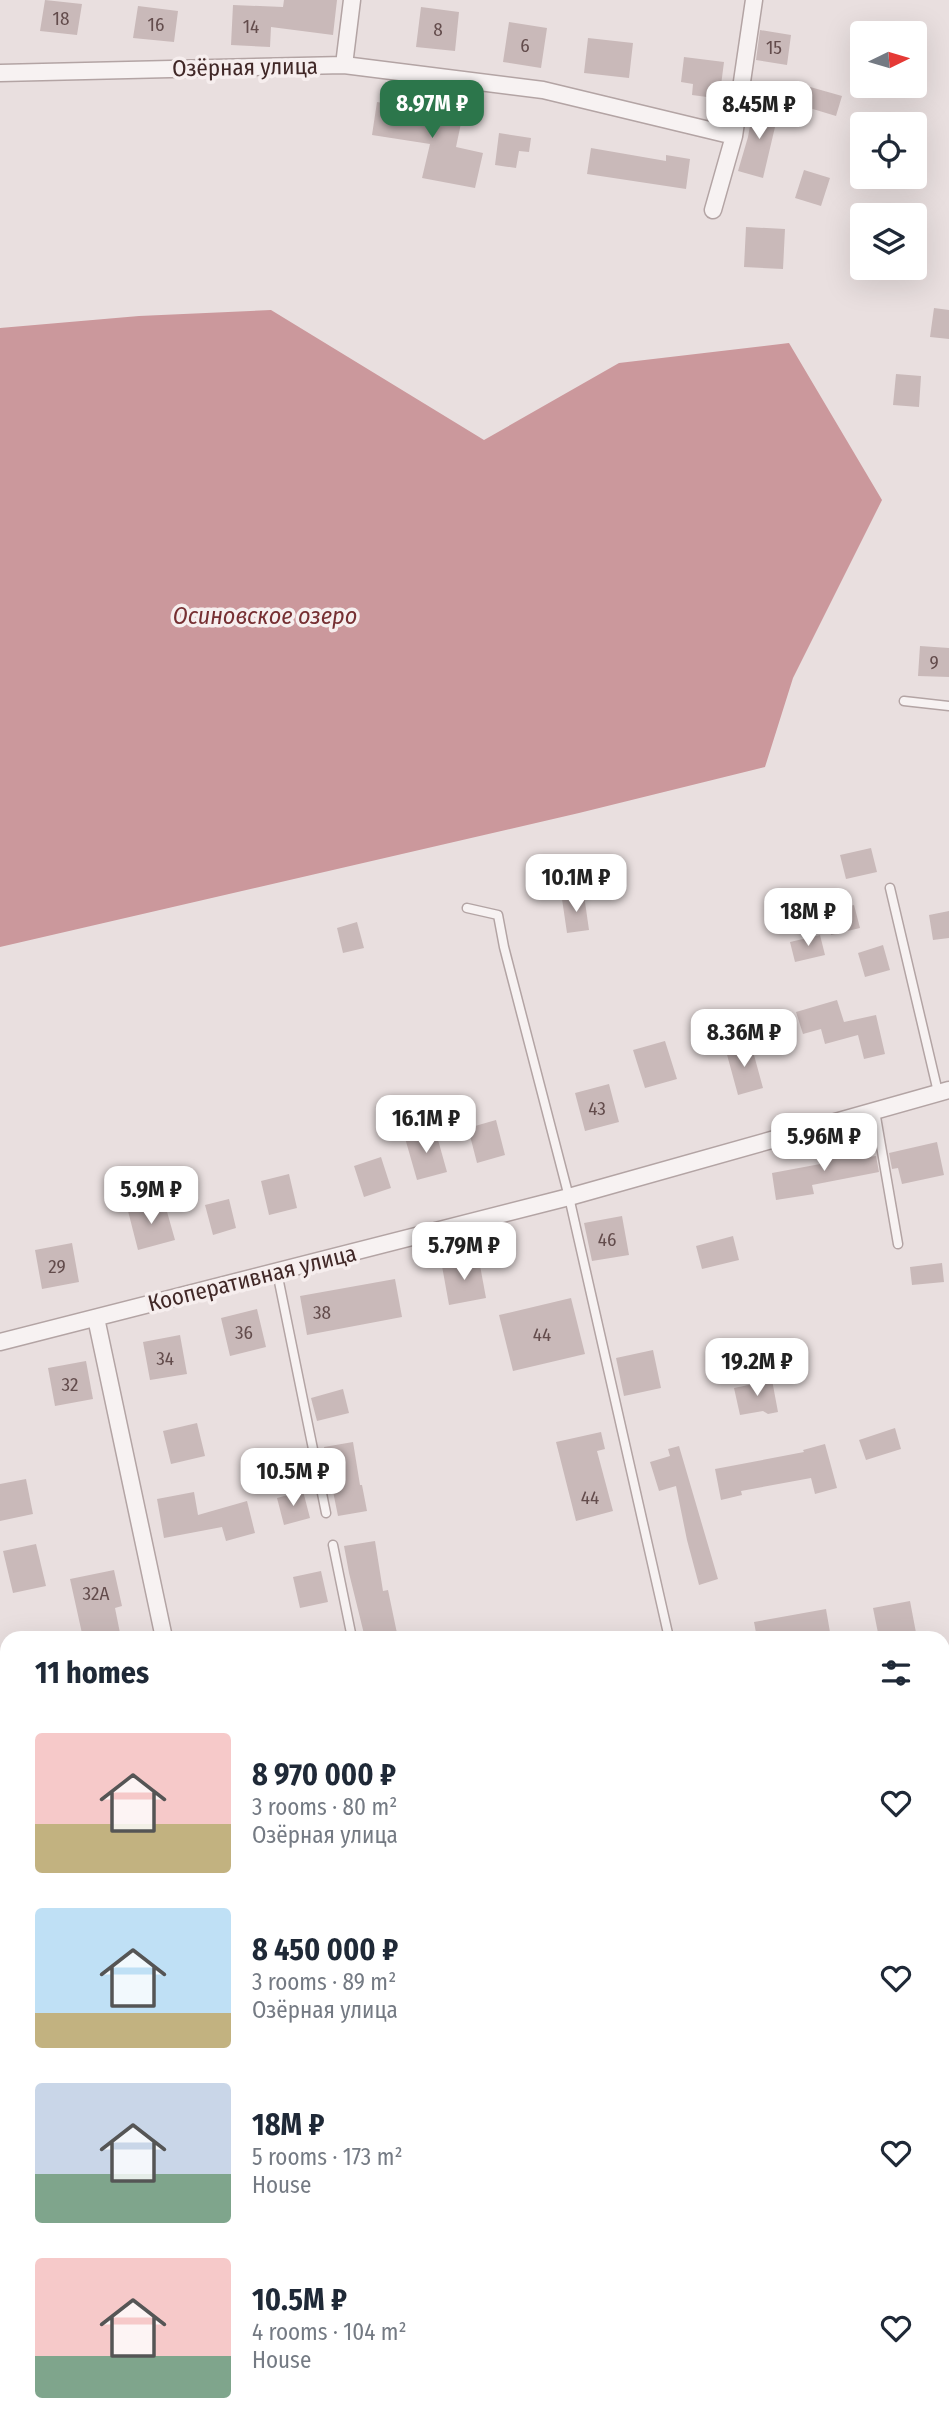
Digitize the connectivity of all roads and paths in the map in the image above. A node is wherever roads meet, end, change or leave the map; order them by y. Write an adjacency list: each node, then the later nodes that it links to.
1 (352, 0): 3 (street)
2 (754, 0): 5 (street)
3 (344, 65): 4 (street, Озёрная улица); 5 (street, Озёрная улица)
4 (0, 73)
5 (734, 136): 6 (street)
6 (713, 210)
7 (904, 701): 8 (lane)
8 (949, 706)
9 (890, 888): 11 (lane)
10 (467, 908): 13 (lane)
11 (944, 1091): 12 (street, Кооперативная улица)
12 (875, 1111): 13 (street, Кооперативная улица); 14 (lane)
13 (569, 1197): 15 (street, Кооперативная улица); 22 (lane)
14 (898, 1244)
15 (277, 1272): 16 (street, Кооперативная улица); 18 (lane)
16 (96, 1318): 17 (street, Кооперативная улица); 20 (street)
17 (0, 1342)
18 (326, 1513)
19 (333, 1545): 21 (lane)
20 (163, 1631)
21 (351, 1631)
22 (667, 1631)

